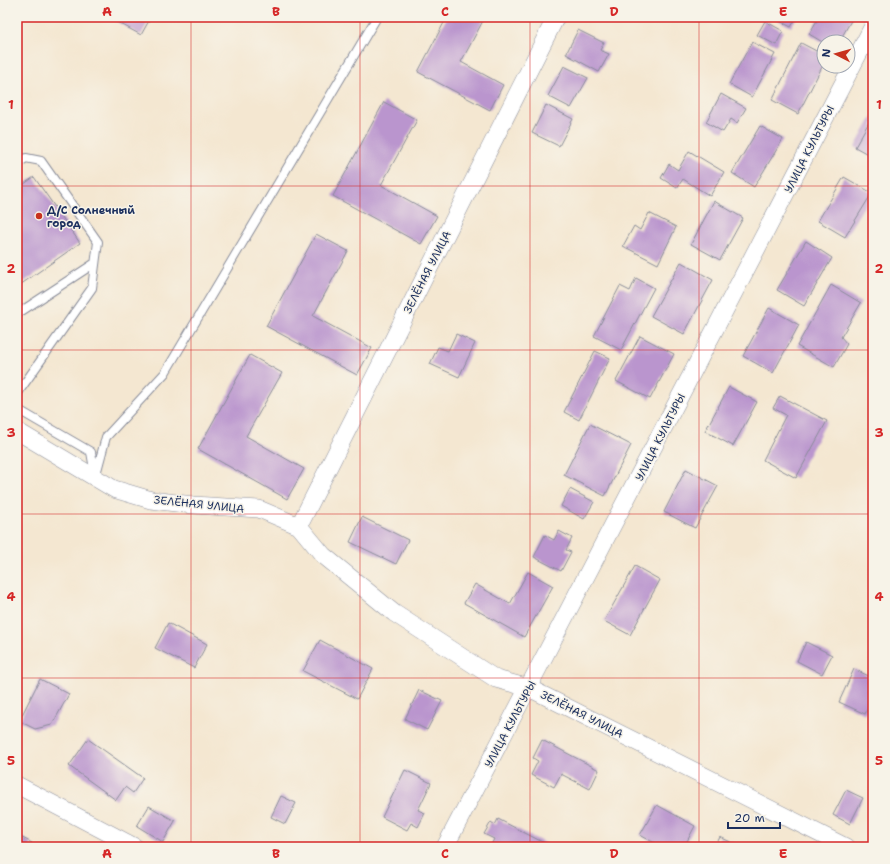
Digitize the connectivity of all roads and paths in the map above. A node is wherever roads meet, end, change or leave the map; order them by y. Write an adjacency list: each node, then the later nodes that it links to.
1 (377, 17): 10 (lane)
2 (556, 17): 11 (street, ЗЕЛЁНАЯ УЛИЦА)
3 (873, 26): 12 (street, УЛИЦА КУЛЬТУРЫ)
4 (17, 164): 5 (lane)
5 (95, 263): 6 (lane); 7 (lane)
6 (17, 314)
7 (17, 394)
8 (17, 409): 10 (lane)
9 (17, 431): 10 (street, ЗЕЛЁНАЯ УЛИЦА)
10 (95, 478): 11 (street, ЗЕЛЁНАЯ УЛИЦА)
11 (298, 526): 12 (street, ЗЕЛЁНАЯ УЛИЦА)
12 (529, 688): 15 (street, УЛИЦА КУЛЬТУРЫ); 16 (street, ЗЕЛЁНАЯ УЛИЦА)
13 (17, 785): 14 (street)
14 (134, 847)
15 (445, 847)
16 (846, 847)

